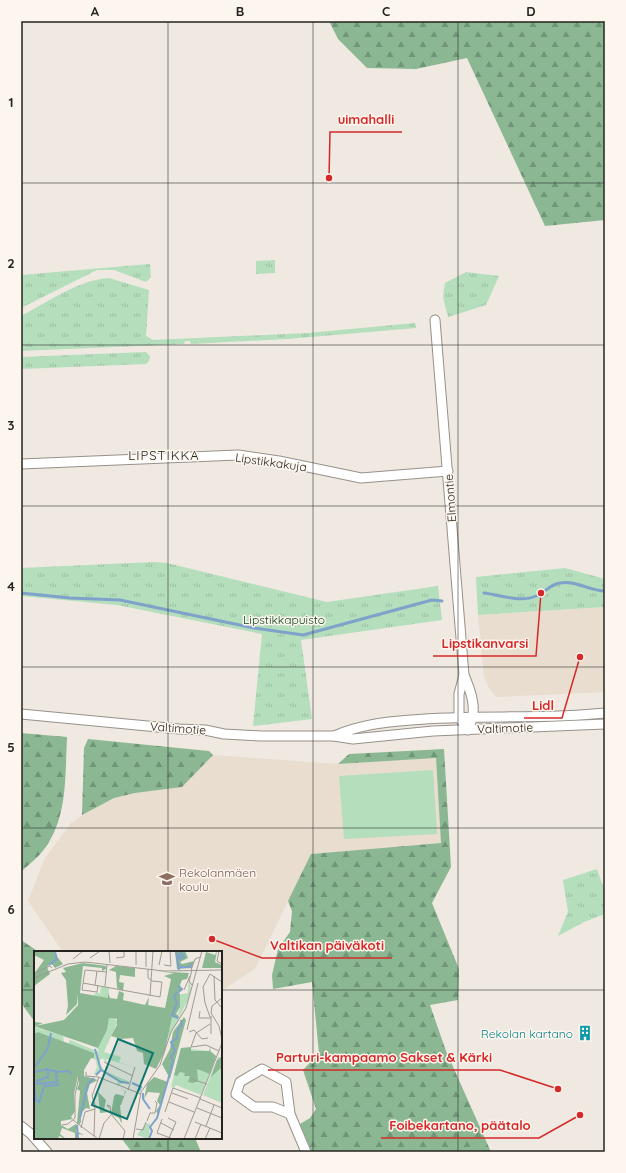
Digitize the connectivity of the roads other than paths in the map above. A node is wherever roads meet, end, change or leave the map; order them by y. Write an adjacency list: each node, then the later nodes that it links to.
1 (435, 320): 3 (street, Elmontie)
2 (21, 464): 3 (street, Lipstikkakuja)
3 (448, 471): 4 (street, Elmontie)
4 (464, 676): 7 (street, Elmontie); 8 (street, Elmontie)
5 (605, 713): 7 (street, Valtimotie)
6 (21, 714): 11 (street, Valtimotie)
7 (473, 716): 8 (street, Valtimotie); 10 (street, Elmontie)
8 (459, 717): 10 (street); 11 (street, Valtimotie)
9 (605, 724): 10 (street, Valtimotie)
10 (468, 730): 11 (street, Valtimotie)
11 (334, 736)
12 (290, 1114): 12 (street); 17 (street)
13 (21, 1126): 14 (street)
14 (34, 1138)
15 (35, 1139): 16 (street)
16 (46, 1152)
17 (306, 1152)

